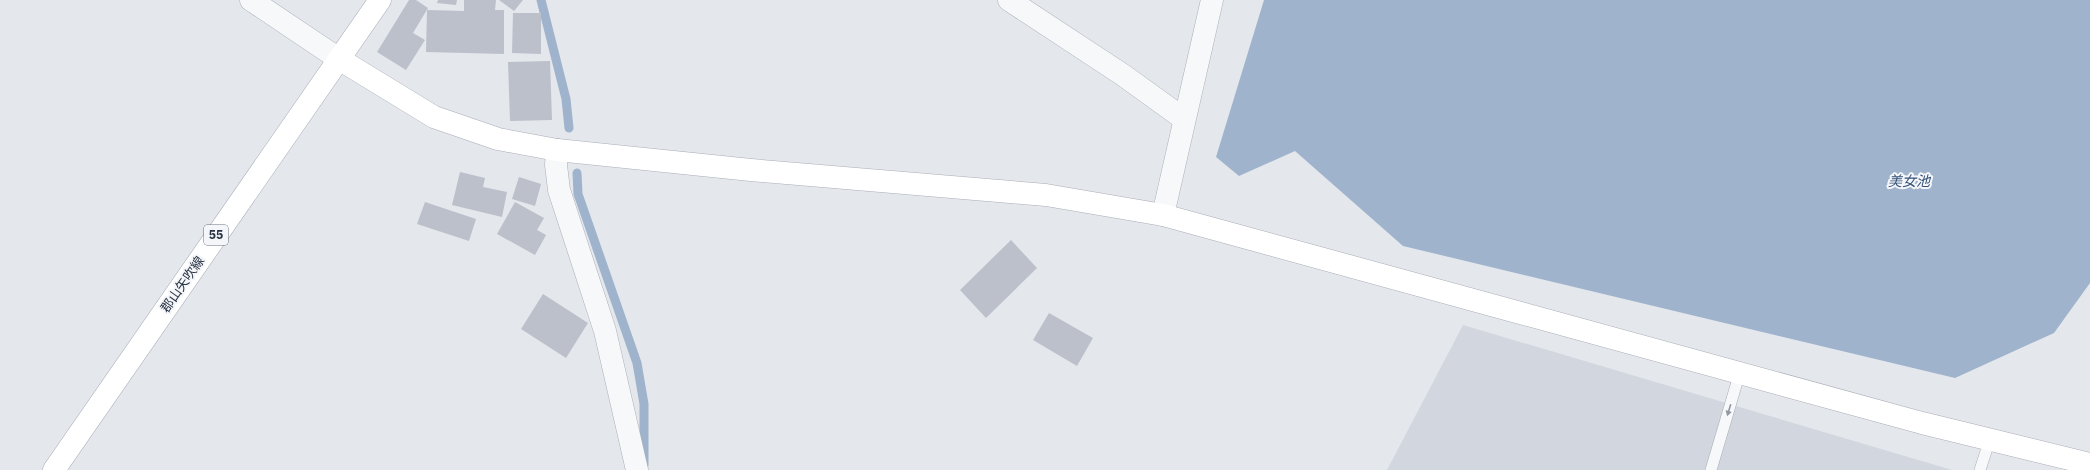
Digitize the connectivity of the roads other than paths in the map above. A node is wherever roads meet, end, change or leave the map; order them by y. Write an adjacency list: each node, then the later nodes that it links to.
1 (251, 0): 5 (street)
2 (380, 0): 5 (street, 郡山矢吹線 / 55)
3 (1009, 0): 6 (street)
4 (1212, 0): 6 (street)
5 (339, 59): 7 (street); 12 (street, 郡山矢吹線 / 55)
6 (1184, 119): 8 (street)
7 (557, 150): 8 (street); 13 (street)
8 (1163, 215): 9 (street)
9 (1740, 372): 10 (street); 14 (lane, one-way to 14)
10 (1990, 439): 11 (street); 15 (lane)
11 (2090, 464)
12 (54, 470)
13 (637, 470)
14 (1711, 470)
15 (1980, 470)

